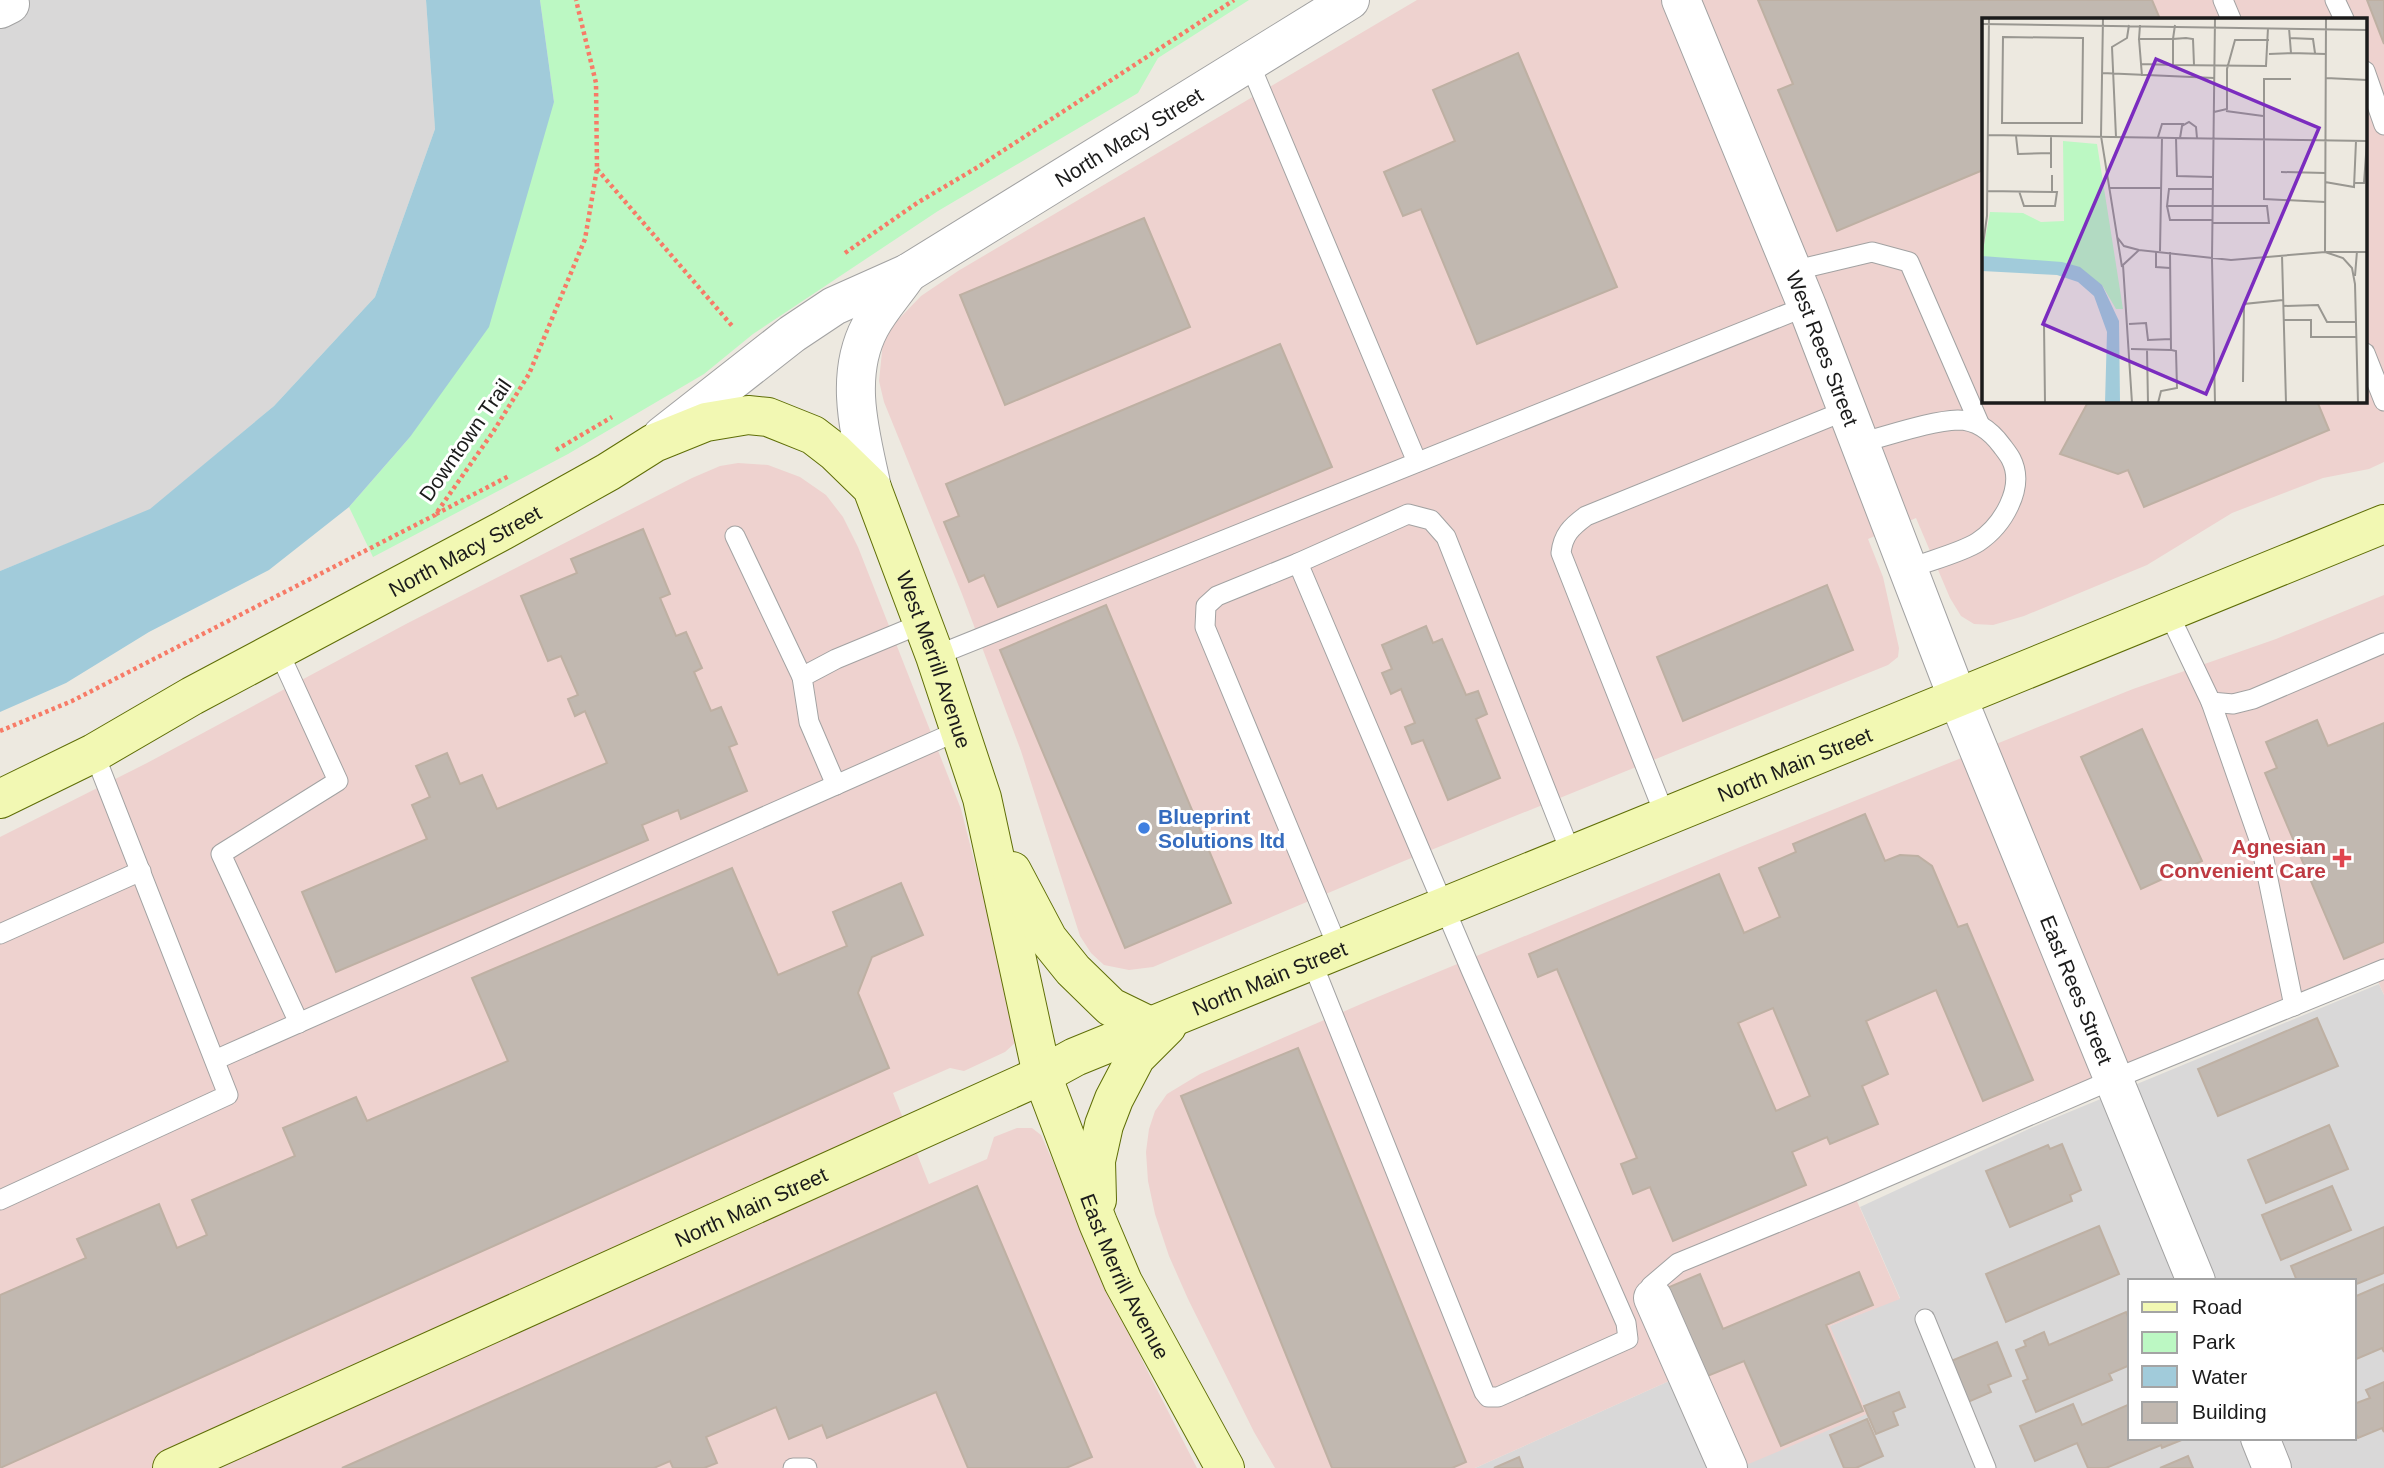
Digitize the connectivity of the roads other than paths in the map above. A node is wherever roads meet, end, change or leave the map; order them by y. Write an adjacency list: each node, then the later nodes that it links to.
1 (1350, 0): 7 (street, North Macy Street)
2 (1681, 0): 10 (street, West Rees Street)
3 (2224, 0): 5 (lane)
4 (2335, 0): 6 (lane)
5 (2231, 18)
6 (2344, 18)
7 (1249, 62): 11 (street, North Macy Street); 18 (lane)
8 (2366, 74): 9 (lane)
9 (2384, 125)
10 (1792, 271): 12 (street, West Rees Street); 15 (lane)
11 (908, 273): 17 (street, North Macy Street); 19 (street, North Macy Street)
12 (1807, 306): 16 (street, West Rees Street); 18 (lane)
13 (2366, 356): 14 (lane)
14 (2384, 401)
15 (1979, 423): 16 (lane); 23 (lane)
16 (1853, 426): 23 (street, West Rees Street); 36 (lane)
17 (654, 443): 19 (main road, West Merrill Avenue); 27 (main road, North Macy Street)
18 (1417, 462): 25 (lane)
19 (872, 488): 25 (main road, West Merrill Avenue)
20 (2384, 524): 24 (main road, North Main Street)
21 (736, 536): 28 (lane)
22 (1298, 563): 37 (lane); 39 (lane); 41 (lane)
23 (1908, 569): 29 (street, West Rees Street)
24 (2168, 612): 29 (main road, North Main Street); 30 (lane)
25 (929, 639): 28 (lane); 31 (main road, West Merrill Avenue)
26 (2384, 643): 30 (lane)
27 (278, 650): 32 (main road, North Macy Street); 45 (lane)
28 (802, 677): 33 (lane)
29 (1958, 699): 36 (main road, North Main Street); 48 (street, East Rees Street)
30 (2211, 702): 43 (lane)
31 (960, 730): 33 (lane); 34 (main road, West Merrill Avenue)
32 (94, 753): 35 (main road, North Macy Street); 38 (lane)
33 (836, 785): 45 (lane)
34 (982, 798): 44 (main road); 47 (main road, West Merrill Avenue)
35 (0, 799)
36 (1666, 818): 37 (main road, North Main Street)
37 (1572, 856): 39 (main road, North Main Street)
38 (141, 871): 40 (lane); 46 (lane)
39 (1445, 908): 41 (main road, North Main Street); 41 (lane)
40 (0, 934)
41 (1326, 956): 44 (main road, North Main Street)
42 (2384, 969): 43 (lane)
43 (2294, 1006): 48 (lane)
44 (1164, 1022): 47 (main road, North Main Street); 50 (main road)
45 (299, 1023): 46 (lane)
46 (215, 1060): 49 (lane)
47 (1042, 1075): 50 (main road, East Merrill Avenue); 55 (main road, North Main Street)
48 (2114, 1079): 51 (street, East Rees Street); 52 (lane)
49 (0, 1200)
50 (1098, 1223): 58 (main road, East Merrill Avenue)
51 (2195, 1279)
52 (1653, 1298): 59 (street)
53 (1925, 1319): 60 (lane)
54 (2261, 1440): 61 (street)
55 (172, 1468)
56 (793, 1468): 57 (lane)
57 (807, 1468)
58 (1225, 1468)
59 (1727, 1468)
60 (1986, 1468)
61 (2272, 1468)

